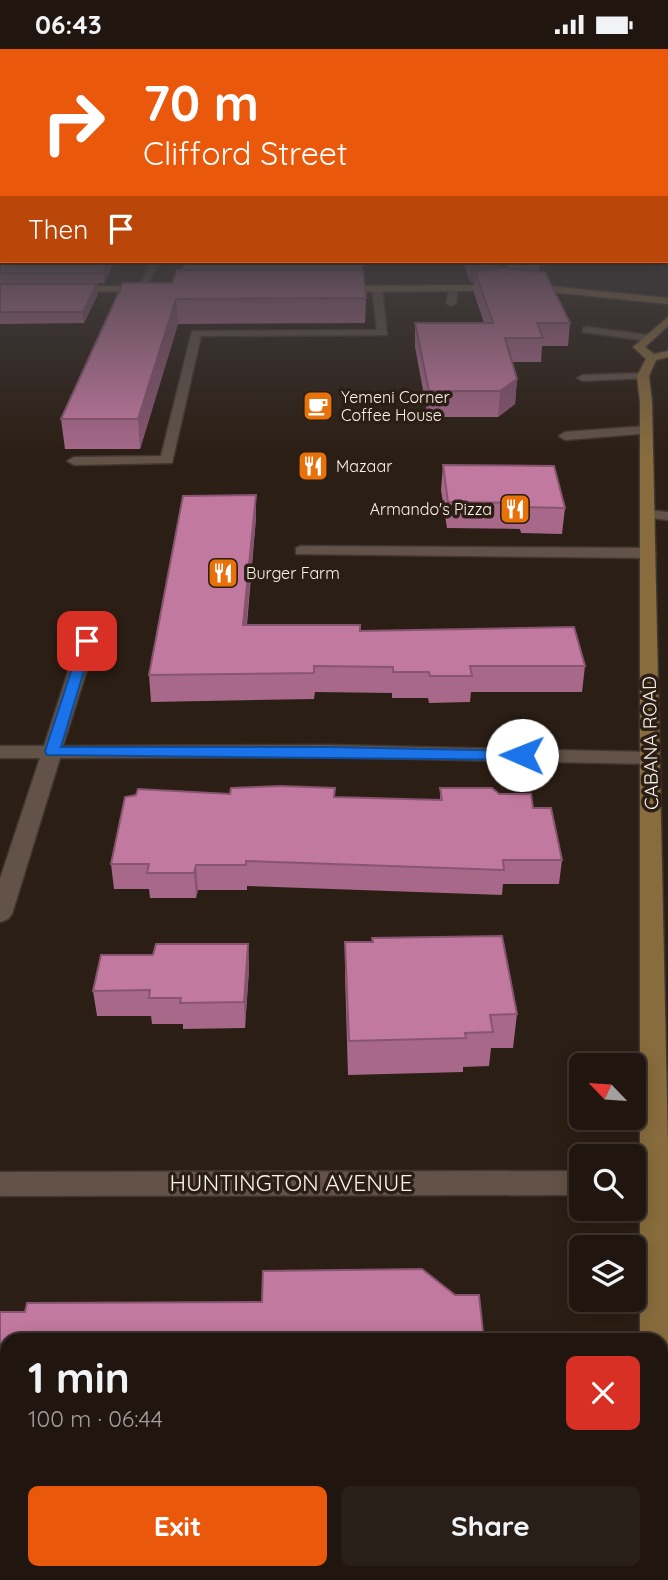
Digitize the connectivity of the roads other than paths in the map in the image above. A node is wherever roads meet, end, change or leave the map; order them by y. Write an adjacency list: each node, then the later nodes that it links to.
1 (380, 313): 10 (street)
2 (668, 320): 4 (main road)
3 (587, 330): 4 (street)
4 (648, 338): 6 (main road, CABANA ROAD)
5 (668, 354): 6 (main road)
6 (647, 367): 7 (street); 8 (main road, CABANA ROAD)
7 (583, 378)
8 (646, 430): 9 (street); 11 (main road, CABANA ROAD)
9 (565, 436)
10 (74, 461)
11 (658, 515): 13 (main road, CABANA ROAD)
12 (301, 551): 13 (street)
13 (648, 553): 17 (main road, CABANA ROAD)
14 (87, 641): 16 (street)
15 (0, 751): 16 (street)
16 (52, 751): 17 (street); 18 (street)
17 (650, 758): 19 (main road, CABANA ROAD)
18 (0, 914)
19 (645, 1144)
20 (569, 1183): 21 (street, HUNTINGTON AVENUE)
21 (0, 1184)
22 (646, 1209): 23 (main road, CABANA ROAD)
23 (655, 1333)

